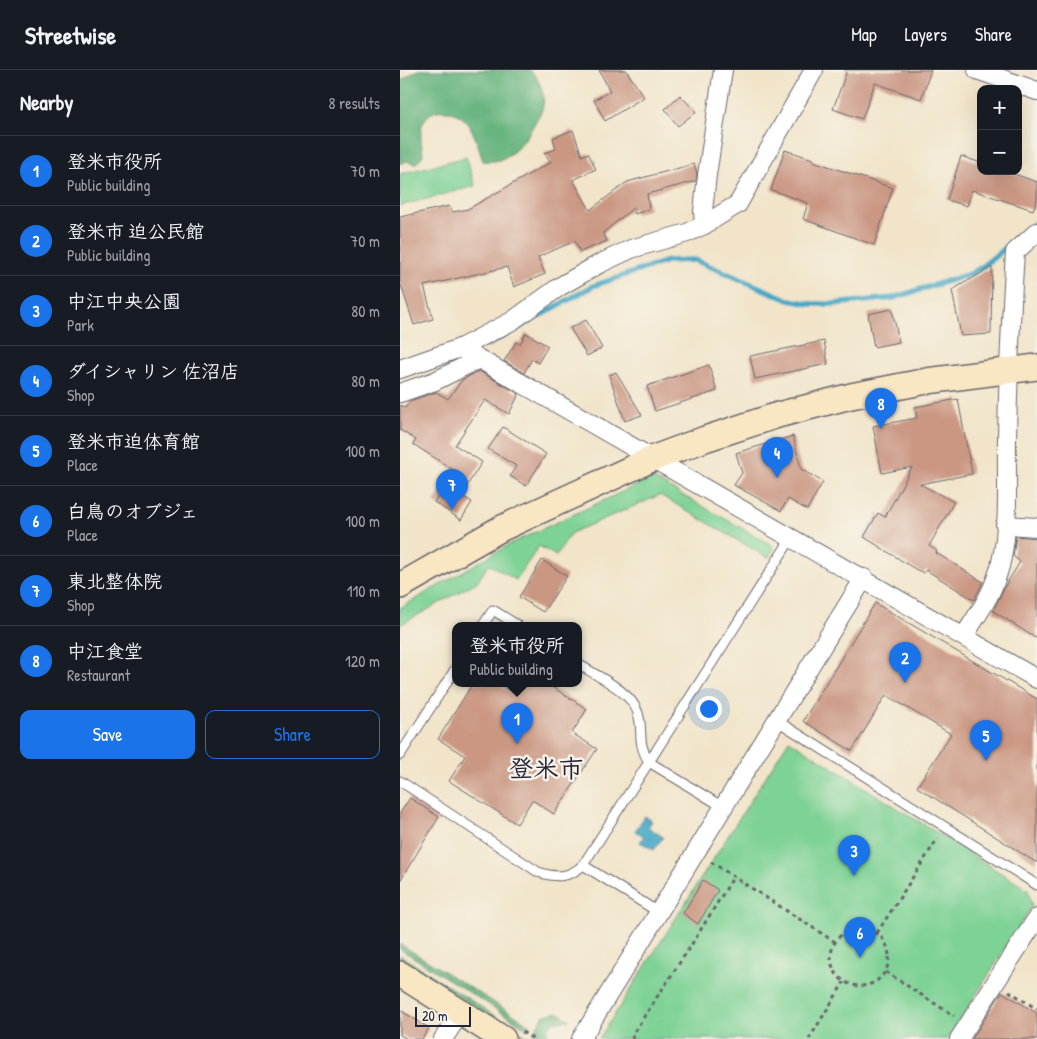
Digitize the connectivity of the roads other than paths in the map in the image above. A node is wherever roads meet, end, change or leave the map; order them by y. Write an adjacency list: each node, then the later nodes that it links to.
1 (723, 70): 5 (street)
2 (814, 70): 5 (street)
3 (977, 70): 4 (street)
4 (1037, 91)
5 (704, 225): 7 (street)
6 (1037, 232): 11 (street)
7 (460, 348): 8 (street); 10 (street)
8 (479, 359): 12 (street); 13 (street)
9 (1037, 367): 11 (street)
10 (400, 369)
11 (1008, 369): 13 (street); 14 (street)
12 (400, 393)
13 (654, 458): 16 (street); 18 (street)
14 (1005, 525): 15 (street); 21 (street)
15 (1037, 527)
16 (792, 537): 17 (street); 27 (lane)
17 (864, 578): 21 (street); 25 (street)
18 (400, 586)
19 (485, 622): 20 (lane)
20 (512, 622)
21 (964, 636): 24 (street)
22 (582, 667): 27 (lane)
23 (452, 674): 26 (lane)
24 (1037, 679)
25 (776, 720): 29 (street); 31 (lane)
26 (400, 755)
27 (649, 762): 29 (lane); 30 (lane)
28 (400, 781): 30 (lane)
29 (723, 807): 32 (street)
30 (583, 865): 32 (lane)
31 (1037, 885)
32 (658, 912): 39 (street)
33 (1037, 918): 36 (street)
34 (400, 974): 35 (street)
35 (460, 1012): 37 (street); 38 (street)
36 (964, 1032)
37 (443, 1039)
38 (503, 1039)
39 (581, 1039)

